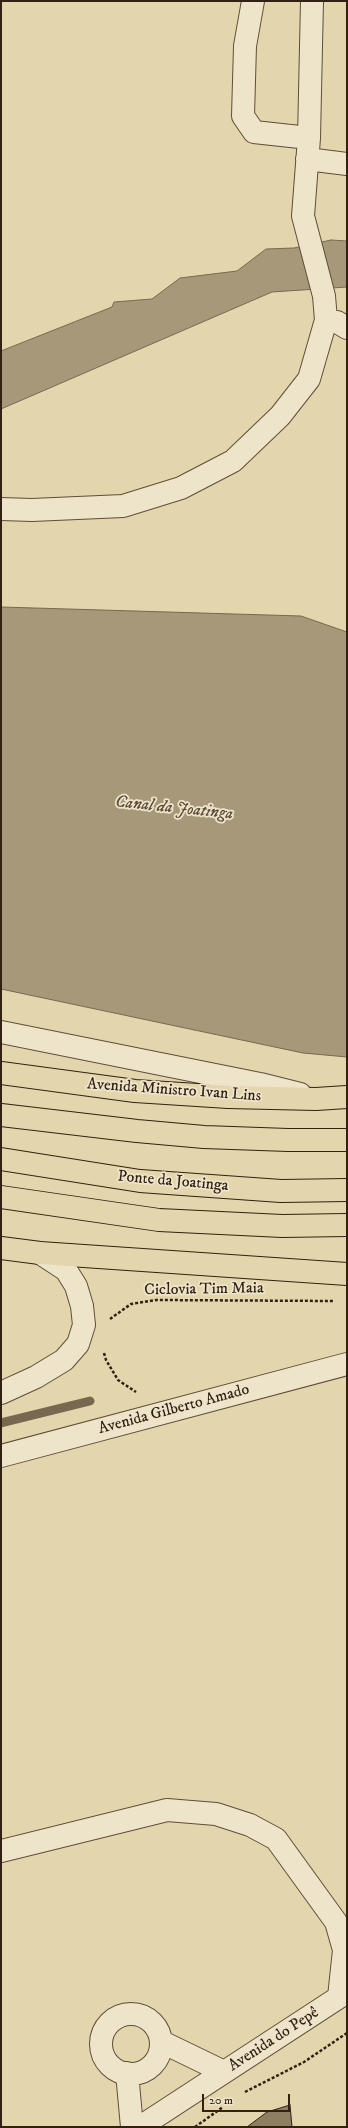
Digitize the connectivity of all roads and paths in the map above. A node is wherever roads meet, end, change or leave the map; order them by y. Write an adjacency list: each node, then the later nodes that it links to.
1 (253, 1): 3 (street)
2 (312, 1): 3 (street)
3 (308, 149): 4 (street); 5 (street)
4 (347, 164)
5 (326, 320): 6 (street); 7 (street)
6 (347, 328)
7 (1, 509)
8 (1, 1032): 11 (street)
9 (1, 1073): 11 (main road, Avenida Ministro Ivan Lins)
10 (347, 1097): 11 (main road, Avenida Ministro Ivan Lins)
11 (316, 1099)
12 (4, 1115): 13 (main road)
13 (347, 1140)
14 (1, 1159): 15 (main road, Ponte da Joatinga)
15 (347, 1190)
16 (1, 1197): 17 (main road)
17 (347, 1225)
18 (1, 1248): 19 (main road)
19 (40, 1253): 20 (main road); 26 (street)
20 (347, 1274)
21 (339, 1302): 22 (path, Ciclovia Tim Maia)
22 (107, 1321)
23 (103, 1348): 25 (path)
24 (347, 1364): 27 (street, Avenida Gilberto Amado)
25 (137, 1392)
26 (1, 1393)
27 (1, 1456)
28 (1, 1851): 29 (street)
29 (343, 1995): 32 (street, Avenida do Pepê)
30 (347, 2034): 34 (path)
31 (162, 2042): 32 (street); 33 (street); 33 (street)
32 (224, 2072): 37 (street, Avenida do Pepê)
33 (127, 2073): 36 (street)
34 (239, 2095)
35 (226, 2104): 38 (path)
36 (132, 2127)
37 (140, 2127)
38 (195, 2127)

